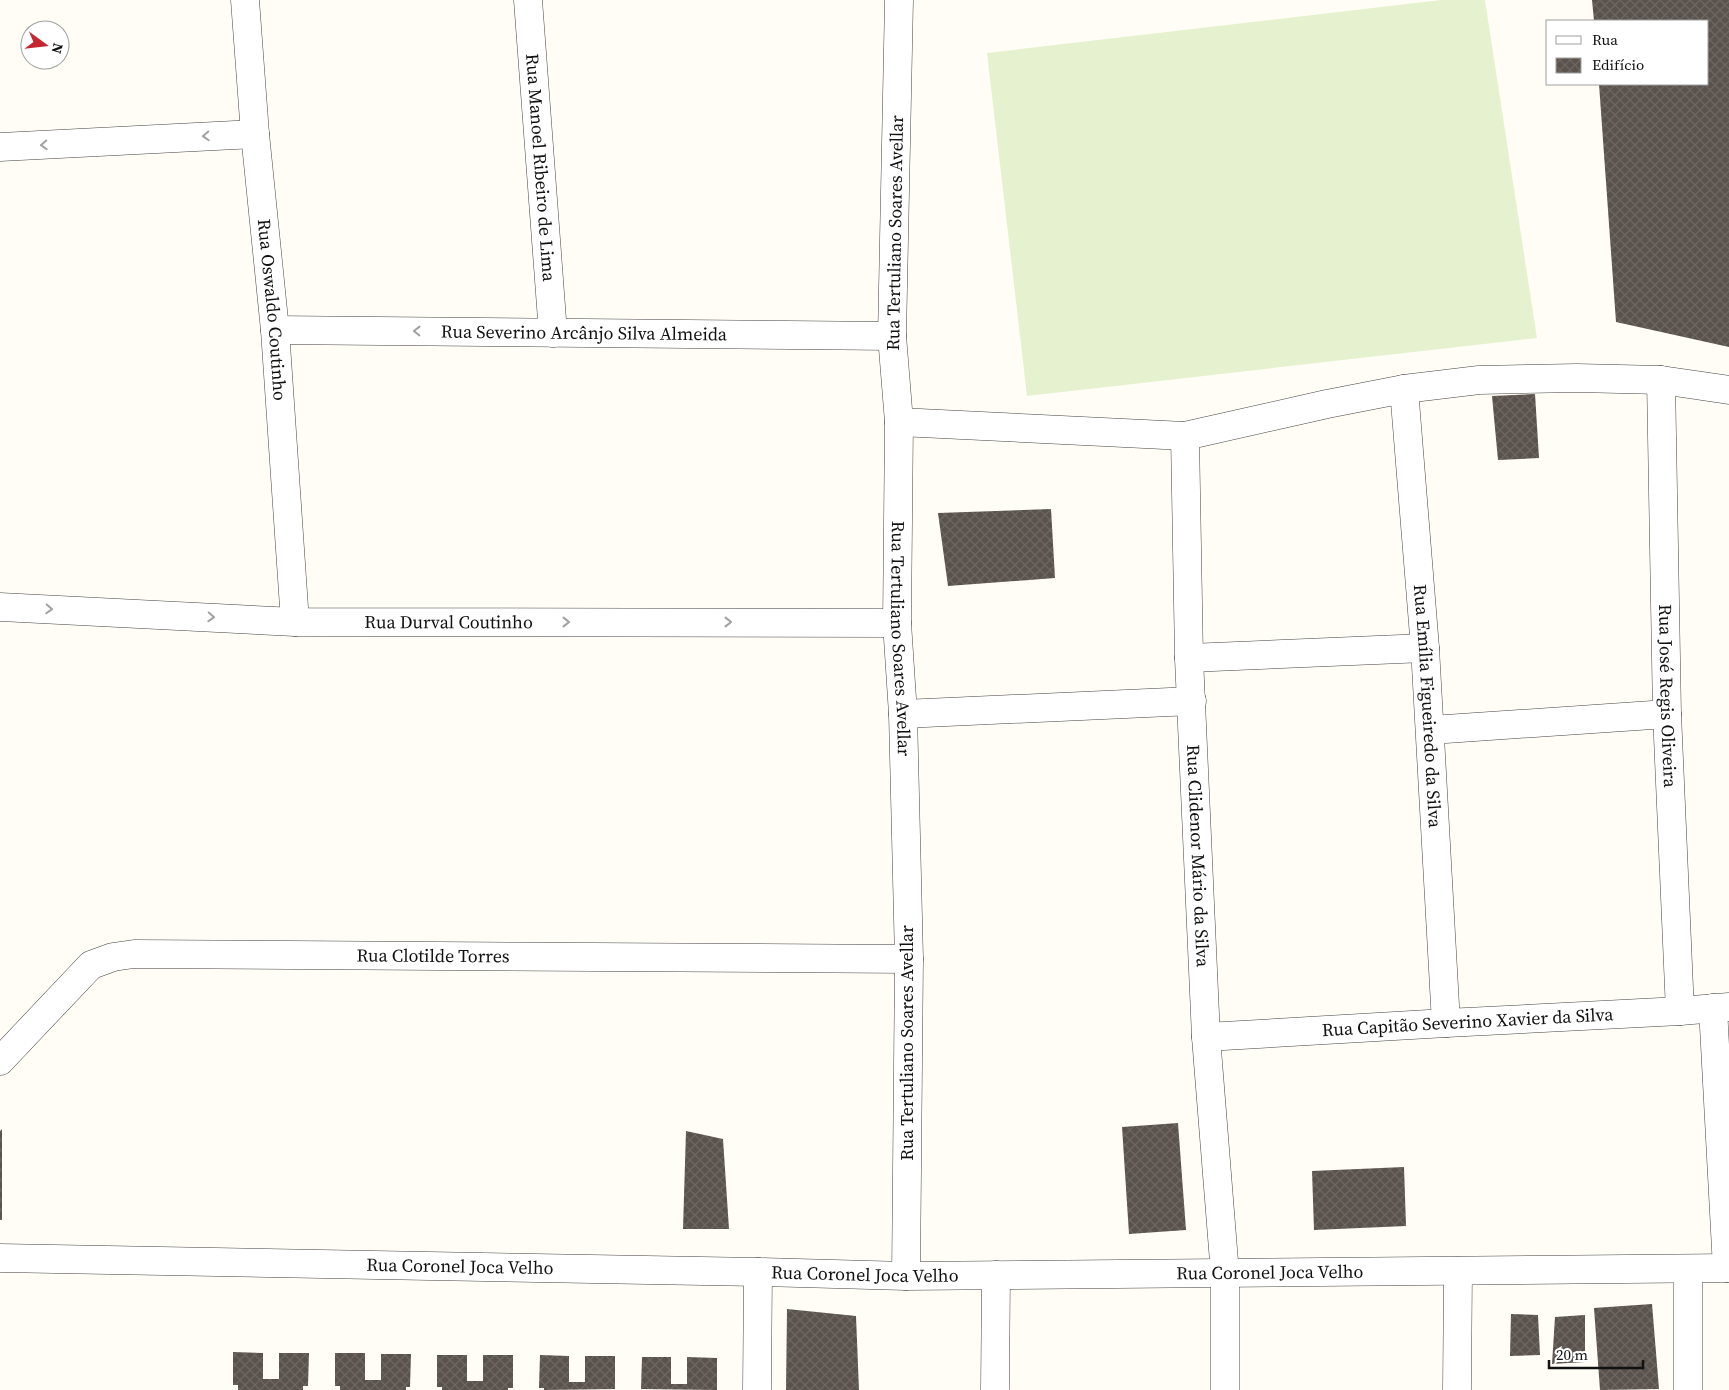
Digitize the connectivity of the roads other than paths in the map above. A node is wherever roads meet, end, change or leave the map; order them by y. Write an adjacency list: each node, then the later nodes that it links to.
1 (245, 0): 4 (street, Rua Oswaldo Coutinho)
2 (528, 0): 7 (street, Rua Manoel Ribeiro de Lima)
3 (899, 0): 8 (street, Rua Tertuliano Soares Avellar)
4 (255, 134): 5 (street, one-way to 5); 6 (street, Rua Oswaldo Coutinho)
5 (0, 148)
6 (274, 330): 7 (street, Rua Severino Arcânjo Silva Almeida, one-way to 6); 15 (street, Rua Oswaldo Coutinho)
7 (554, 333): 8 (street, Rua Severino Arcânjo Silva Almeida)
8 (892, 336): 12 (street, Rua Tertuliano Soares Avellar)
9 (1662, 380): 10 (street); 11 (street); 21 (street, Rua José Regis Oliveira)
10 (1404, 389): 13 (street); 17 (street, Rua Emília Figueiredo da Silva)
11 (1729, 390)
12 (899, 422): 13 (street); 16 (street, Rua Tertuliano Soares Avellar)
13 (1184, 436): 18 (street, Rua Clidenor Mário da Silva)
14 (0, 607): 15 (street, Rua Durval Coutinho, one-way to 15)
15 (295, 622): 16 (street, Rua Durval Coutinho, one-way to 16)
16 (897, 623): 20 (street, Rua Tertuliano Soares Avellar)
17 (1425, 648): 18 (street); 22 (street, Rua Emília Figueiredo da Silva)
18 (1189, 658): 19 (street, Rua Clidenor Mário da Silva)
19 (1192, 701): 20 (street); 27 (street, Rua Clidenor Mário da Silva)
20 (902, 714): 23 (street, Rua Tertuliano Soares Avellar)
21 (1667, 714): 22 (street); 25 (street, Rua José Regis Oliveira)
22 (1431, 730): 26 (street, Rua Emília Figueiredo da Silva)
23 (909, 959): 28 (street, Rua Clotilde Torres); 36 (street, Rua Tertuliano Soares Avellar)
24 (1721, 1008): 25 (street, Rua Capitão Severino Xavier da Silva); 30 (street)
25 (1680, 1011): 26 (street, Rua Capitão Severino Xavier da Silva)
26 (1446, 1023): 27 (street, Rua Capitão Severino Xavier da Silva)
27 (1206, 1037): 34 (street, Rua Clidenor Mário da Silva)
28 (0, 1061)
29 (0, 1258): 33 (street, Rua Coronel Joca Velho)
30 (1728, 1268): 31 (street, Rua Coronel Joca Velho)
31 (1688, 1269): 32 (street, Rua Coronel Joca Velho); 41 (street)
32 (1458, 1271): 34 (street, Rua Coronel Joca Velho); 40 (street)
33 (758, 1272): 36 (street, Rua Coronel Joca Velho); 37 (street)
34 (1225, 1274): 35 (street, Rua Coronel Joca Velho); 39 (street, Rua Clidenor Mário da Silva)
35 (996, 1275): 36 (street, Rua Coronel Joca Velho); 38 (street)
36 (906, 1276)
37 (757, 1390)
38 (995, 1390)
39 (1225, 1390)
40 (1457, 1390)
41 (1688, 1390)

